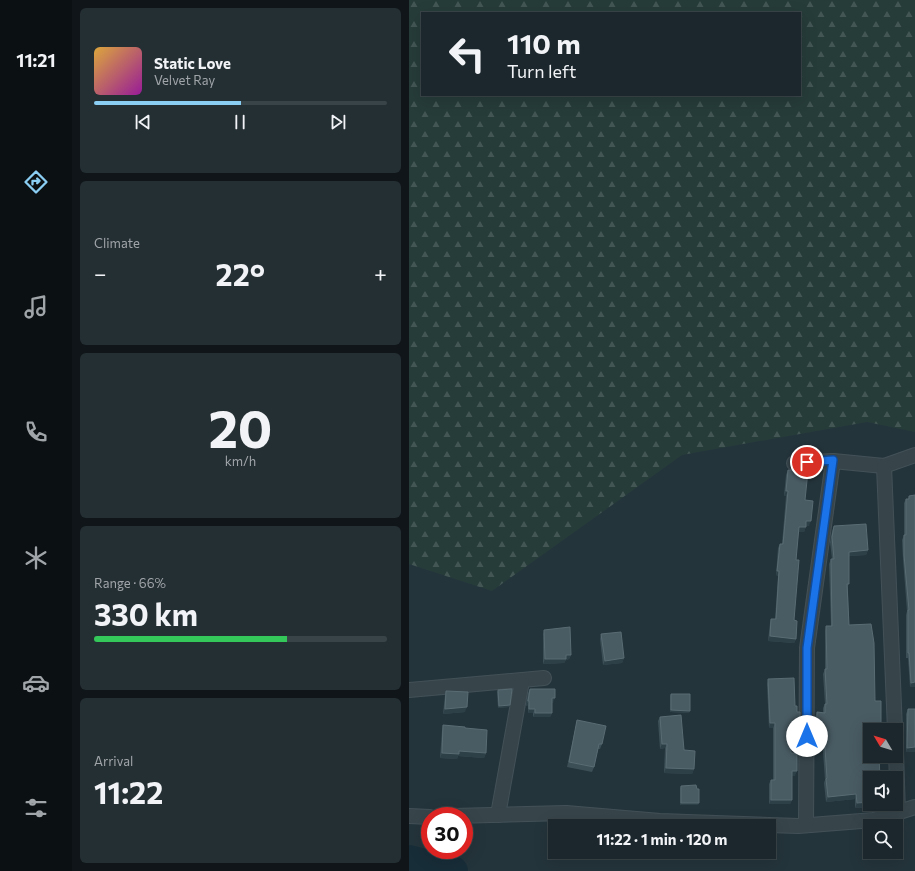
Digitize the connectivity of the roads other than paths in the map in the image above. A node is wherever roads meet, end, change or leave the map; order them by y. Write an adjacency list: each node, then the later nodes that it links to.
1 (915, 455): 4 (street)
2 (833, 460): 3 (street); 4 (street); 16 (street)
3 (794, 463)
4 (884, 466): 8 (street)
5 (545, 678): 6 (street)
6 (522, 681): 7 (street); 12 (street)
7 (409, 690)
8 (895, 723)
9 (896, 763): 11 (street)
10 (915, 807): 11 (street)
11 (898, 812): 16 (street)
12 (498, 815): 15 (street); 16 (street)
13 (409, 816): 14 (street)
14 (421, 816)
15 (473, 816)
16 (806, 825)

